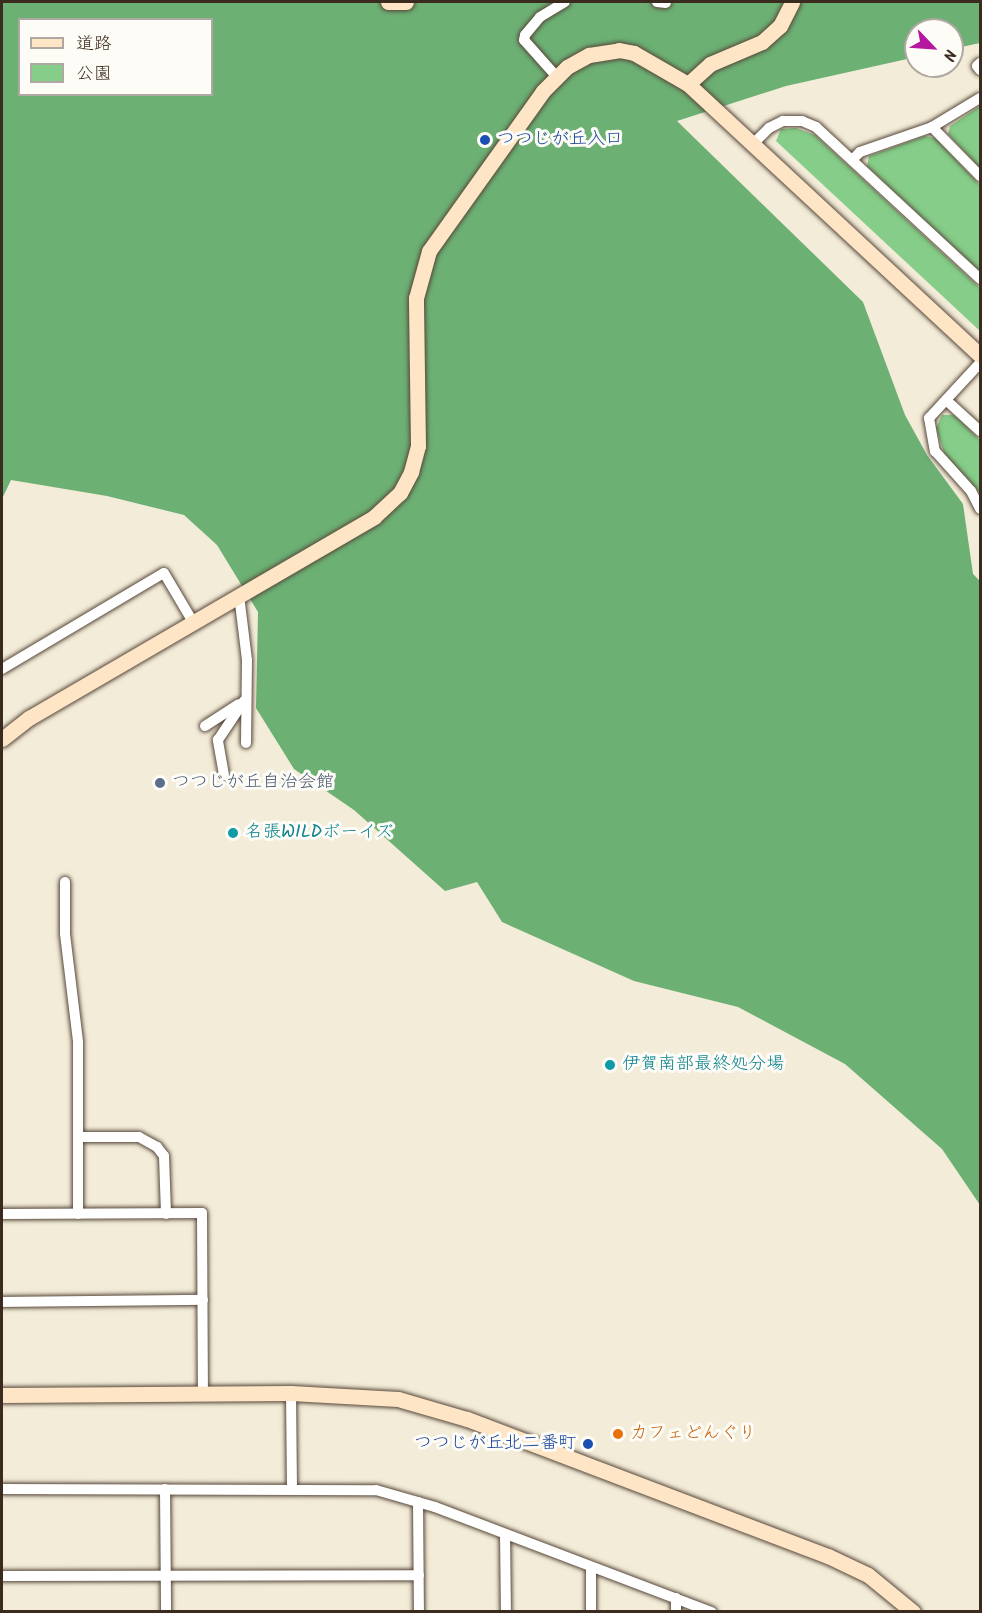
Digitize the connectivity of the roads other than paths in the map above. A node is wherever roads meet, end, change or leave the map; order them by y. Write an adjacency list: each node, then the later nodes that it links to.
1 (388, 2): 2 (street)
2 (406, 2)
3 (565, 2): 7 (street)
4 (792, 2): 8 (street)
5 (981, 63): 6 (street)
6 (981, 70)
7 (556, 76): 8 (street); 20 (street)
8 (688, 84): 11 (street)
9 (981, 98): 10 (street)
10 (932, 127): 12 (street); 13 (street)
11 (753, 144): 12 (street); 15 (street)
12 (852, 160): 14 (street)
13 (981, 176)
14 (981, 279)
15 (981, 355)
16 (981, 363): 17 (street)
17 (946, 400): 18 (street); 19 (street)
18 (981, 431)
19 (981, 508)
20 (239, 595): 21 (street); 23 (street)
21 (193, 622): 22 (street); 25 (street)
22 (2, 669)
23 (244, 700): 24 (street); 26 (street); 27 (street)
24 (205, 726)
25 (2, 739)
26 (246, 743)
27 (224, 775)
28 (64, 882): 29 (street)
29 (78, 1137): 31 (street); 32 (street)
30 (2, 1214): 31 (street)
31 (78, 1214): 32 (street)
32 (166, 1214): 33 (street)
33 (203, 1300): 34 (street); 36 (street)
34 (2, 1302)
35 (291, 1393): 36 (street); 38 (street); 54 (street)
36 (203, 1394): 37 (street)
37 (2, 1395)
38 (292, 1488): 40 (street); 41 (street)
39 (2, 1489): 40 (street)
40 (165, 1489): 46 (street)
41 (418, 1502): 42 (street); 44 (street)
42 (505, 1534): 43 (street); 50 (street)
43 (591, 1567): 47 (street); 51 (street)
44 (419, 1575): 46 (street); 49 (street)
45 (2, 1576): 46 (street)
46 (166, 1576): 48 (street)
47 (676, 1598): 52 (street); 53 (street)
48 (166, 1611)
49 (419, 1611)
50 (506, 1611)
51 (591, 1611)
52 (676, 1611)
53 (712, 1611)
54 (913, 1611)

